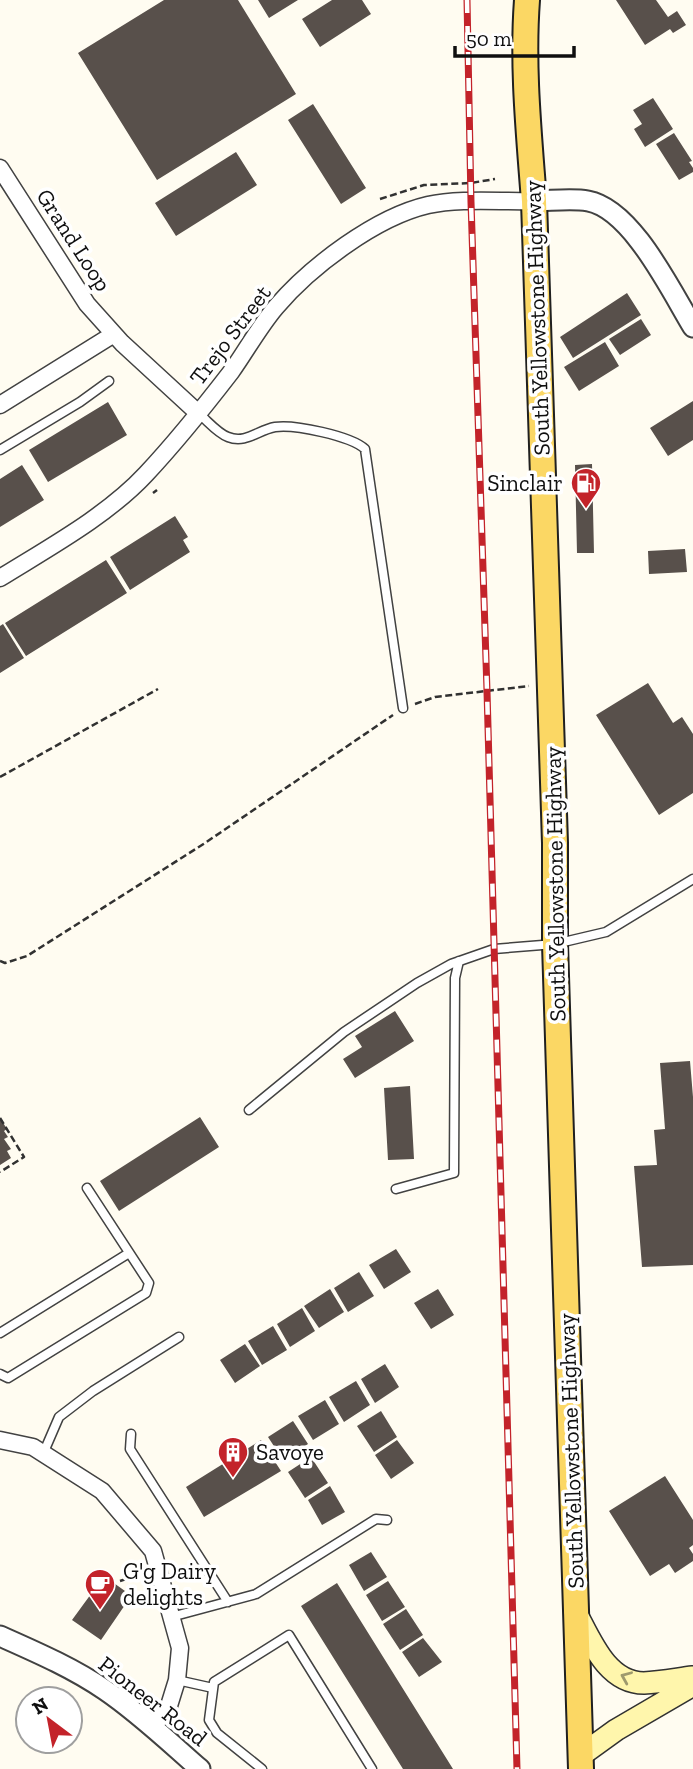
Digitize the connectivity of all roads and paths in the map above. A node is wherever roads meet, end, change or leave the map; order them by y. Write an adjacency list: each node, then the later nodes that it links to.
1 (527, 0): 3 (main road, South Yellowstone Highway)
2 (0, 168): 5 (street, Grand Loop)
3 (534, 201): 4 (street); 8 (street, Trejo Street); 11 (main road, South Yellowstone Highway)
4 (693, 327)
5 (114, 334): 7 (street); 8 (street, Grand Loop)
6 (109, 381): 9 (lane)
7 (0, 405)
8 (198, 413): 10 (street, Trejo Street); 13 (lane)
9 (0, 450)
10 (0, 578)
11 (549, 684): 13 (path); 16 (main road, South Yellowstone Highway)
12 (158, 689): 14 (path)
13 (403, 708): 17 (path)
14 (0, 777)
15 (693, 879): 16 (lane)
16 (555, 944): 18 (lane); 35 (main road, South Yellowstone Highway)
17 (0, 961)
18 (459, 961): 19 (lane); 23 (lane)
19 (250, 1110)
20 (0, 1118): 21 (path)
21 (0, 1172)
22 (87, 1188): 24 (lane)
23 (396, 1189)
24 (129, 1253): 25 (lane); 27 (lane)
25 (0, 1333)
26 (179, 1338): 30 (lane)
27 (0, 1374)
28 (131, 1434): 34 (lane)
29 (0, 1440): 30 (street)
30 (43, 1454): 36 (street)
31 (387, 1520): 34 (lane)
32 (126, 1579): 33 (path)
33 (120, 1581)
34 (228, 1602): 36 (lane)
35 (575, 1611): 38 (main road, one-way to 35); 43 (main road, South Yellowstone Highway)
36 (172, 1617): 39 (street)
37 (0, 1636): 42 (street, Pioneer Road)
38 (693, 1677)
39 (177, 1680): 41 (lane); 42 (street)
40 (693, 1685): 43 (main road)
41 (213, 1688): 45 (lane); 46 (lane)
42 (152, 1727): 44 (street, Pioneer Road)
43 (575, 1765)
44 (200, 1769)
45 (262, 1769)
46 (372, 1769)

